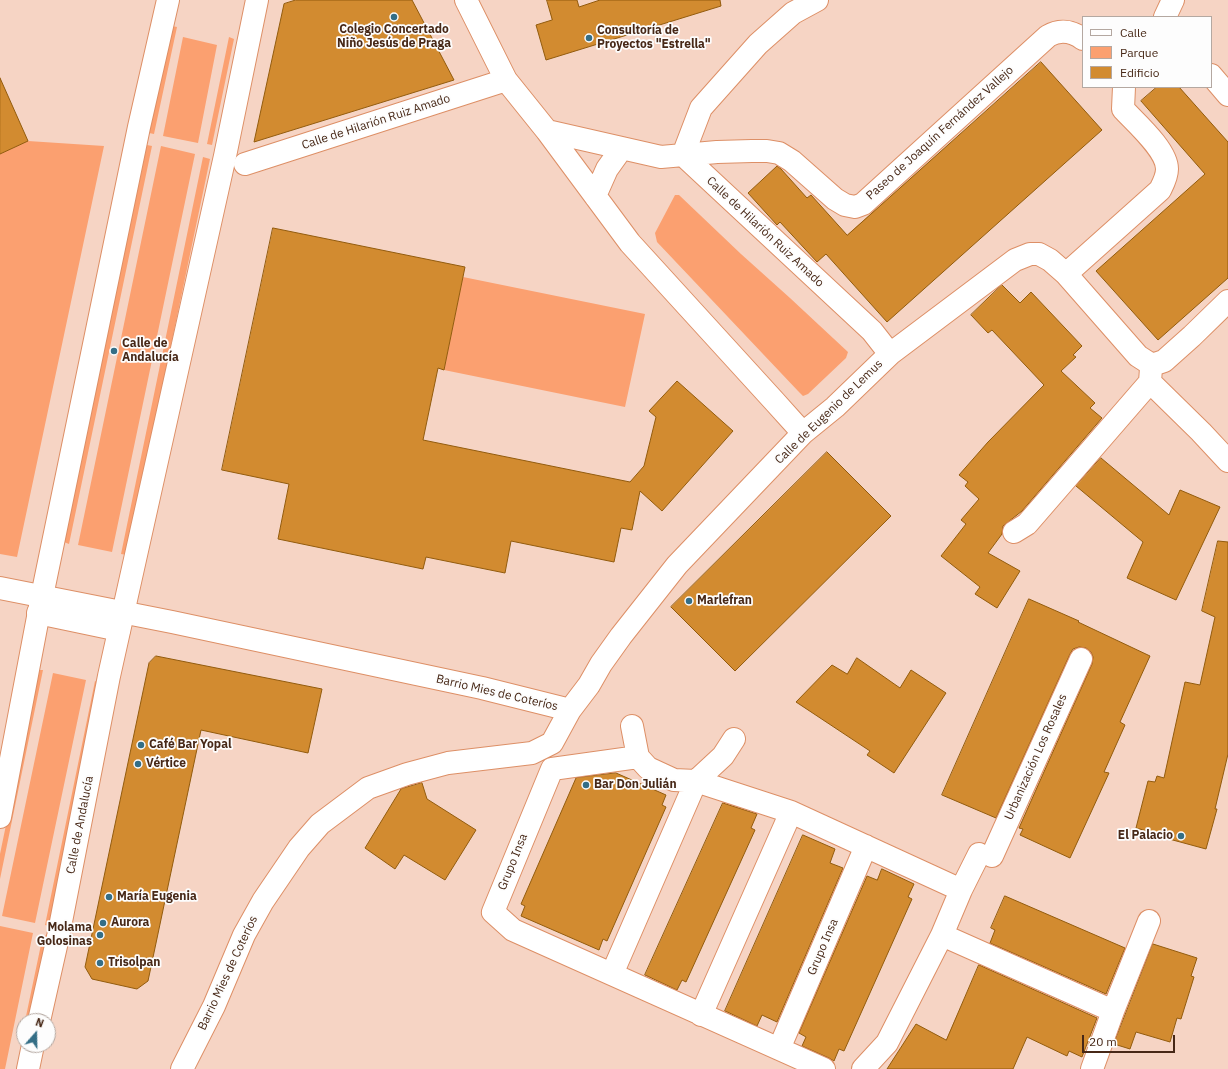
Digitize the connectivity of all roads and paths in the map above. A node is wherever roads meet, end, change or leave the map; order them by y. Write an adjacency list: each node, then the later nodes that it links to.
1 (168, 0): 25 (street)
2 (256, 0): 26 (street, Calle de Andalucía)
3 (466, 0): 9 (street)
4 (816, 0): 14 (street)
5 (1173, 0): 6 (street)
6 (1165, 16)
7 (1082, 38): 14 (street, Paseo de Joaquín Fernández Vallejo)
8 (1212, 76): 11 (street)
9 (506, 80): 12 (street); 15 (street, Calle de Hilarión Ruiz Amado)
10 (1124, 88): 17 (street)
11 (1228, 95)
12 (547, 131): 13 (street); 16 (street)
13 (622, 148): 14 (street); 16 (street)
14 (683, 156): 19 (street, Calle de Hilarión Ruiz Amado)
15 (245, 164)
16 (595, 196): 21 (street)
17 (1066, 274): 19 (street, Calle de Eugenio de Lemus); 20 (street)
18 (1228, 301): 20 (street)
19 (890, 354): 21 (street, Calle de Eugenio de Lemus)
20 (1151, 373): 22 (street); 23 (street)
21 (804, 433): 28 (street, Calle de Eugenio de Lemus)
22 (1228, 461)
23 (1014, 532)
24 (0, 588): 25 (street)
25 (40, 605): 26 (street); 34 (street)
26 (121, 621): 28 (street, Barrio Mies de Coteríos); 41 (street, Calle de Andalucía)
27 (1081, 658): 36 (street, Urbanización Los Rosales)
28 (570, 710): 46 (street, Barrio Mies de Coteríos)
29 (632, 726): 31 (street)
30 (734, 740): 32 (street)
31 (638, 757): 32 (street); 39 (street, Grupo Insa)
32 (696, 781): 33 (street); 39 (street)
33 (791, 812): 35 (street); 42 (street)
34 (0, 817)
35 (866, 846): 36 (street); 43 (street, Grupo Insa)
36 (961, 890): 38 (street)
37 (1149, 921): 40 (street)
38 (942, 935): 40 (street); 48 (street)
39 (612, 974): 42 (street, Grupo Insa)
40 (1113, 1011): 49 (street)
41 (41, 1013)
42 (702, 1015): 43 (street, Grupo Insa)
43 (779, 1049): 47 (street, Grupo Insa)
44 (31, 1053): 45 (street)
45 (28, 1069)
46 (182, 1069)
47 (824, 1069)
48 (863, 1069)
49 (1092, 1069)

